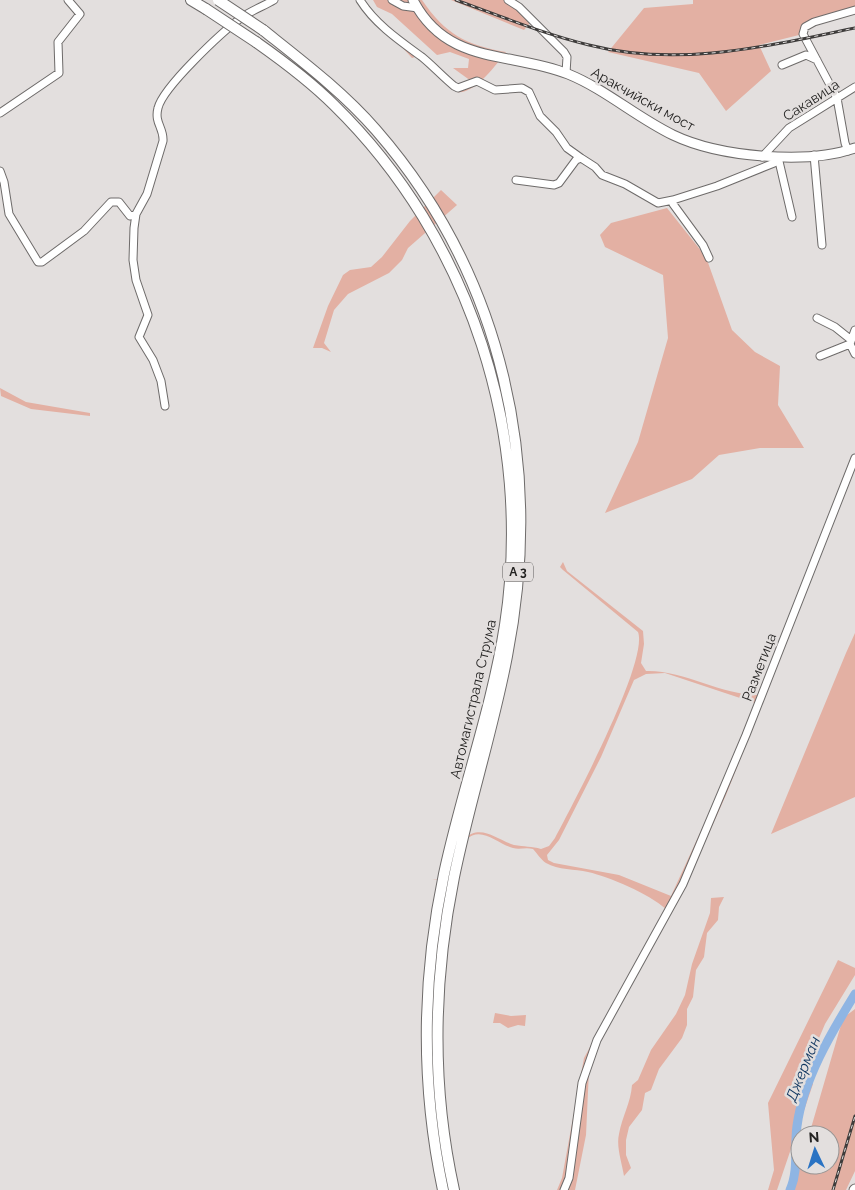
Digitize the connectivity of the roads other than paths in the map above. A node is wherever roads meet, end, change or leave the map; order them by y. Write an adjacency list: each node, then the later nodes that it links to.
1 (68, 0): 17 (street)
2 (191, 0): 37 (highway, Автомагистрала Струма / A 3, bridge)
3 (218, 0): 38 (highway, Автомагистрала Струма / A 3, bridge)
4 (274, 0): 26 (street)
5 (360, 0): 22 (street)
6 (392, 0): 8 (street)
7 (508, 0): 14 (street)
8 (415, 4): 14 (main road, Аракчийски мост)
9 (855, 10): 10 (street)
10 (805, 42): 11 (street); 12 (street)
11 (799, 56): 12 (street); 13 (street)
12 (818, 60): 16 (street)
13 (782, 65)
14 (566, 73): 21 (main road, Аракчийски мост)
15 (855, 87): 16 (street, Сакавица)
16 (837, 98): 18 (street); 21 (street, Сакавица)
17 (0, 113)
18 (852, 149): 19 (main road, Аракчийски мост)
19 (814, 155): 20 (main road, Аракчийски мост); 28 (street)
20 (778, 156): 21 (main road, Аракчийски мост); 25 (street); 27 (street)
21 (762, 157)
22 (580, 158): 24 (street); 25 (street)
23 (0, 171): 26 (street)
24 (516, 180)
25 (673, 200): 29 (street)
26 (136, 214): 35 (street)
27 (792, 217)
28 (822, 245)
29 (709, 258)
30 (817, 318): 32 (street)
31 (855, 330): 32 (street)
32 (850, 342): 33 (street); 34 (street)
33 (855, 354)
34 (820, 356)
35 (165, 406)
36 (855, 458): 39 (street, Разметица)
37 (443, 1190)
38 (454, 1190)
39 (564, 1190)

